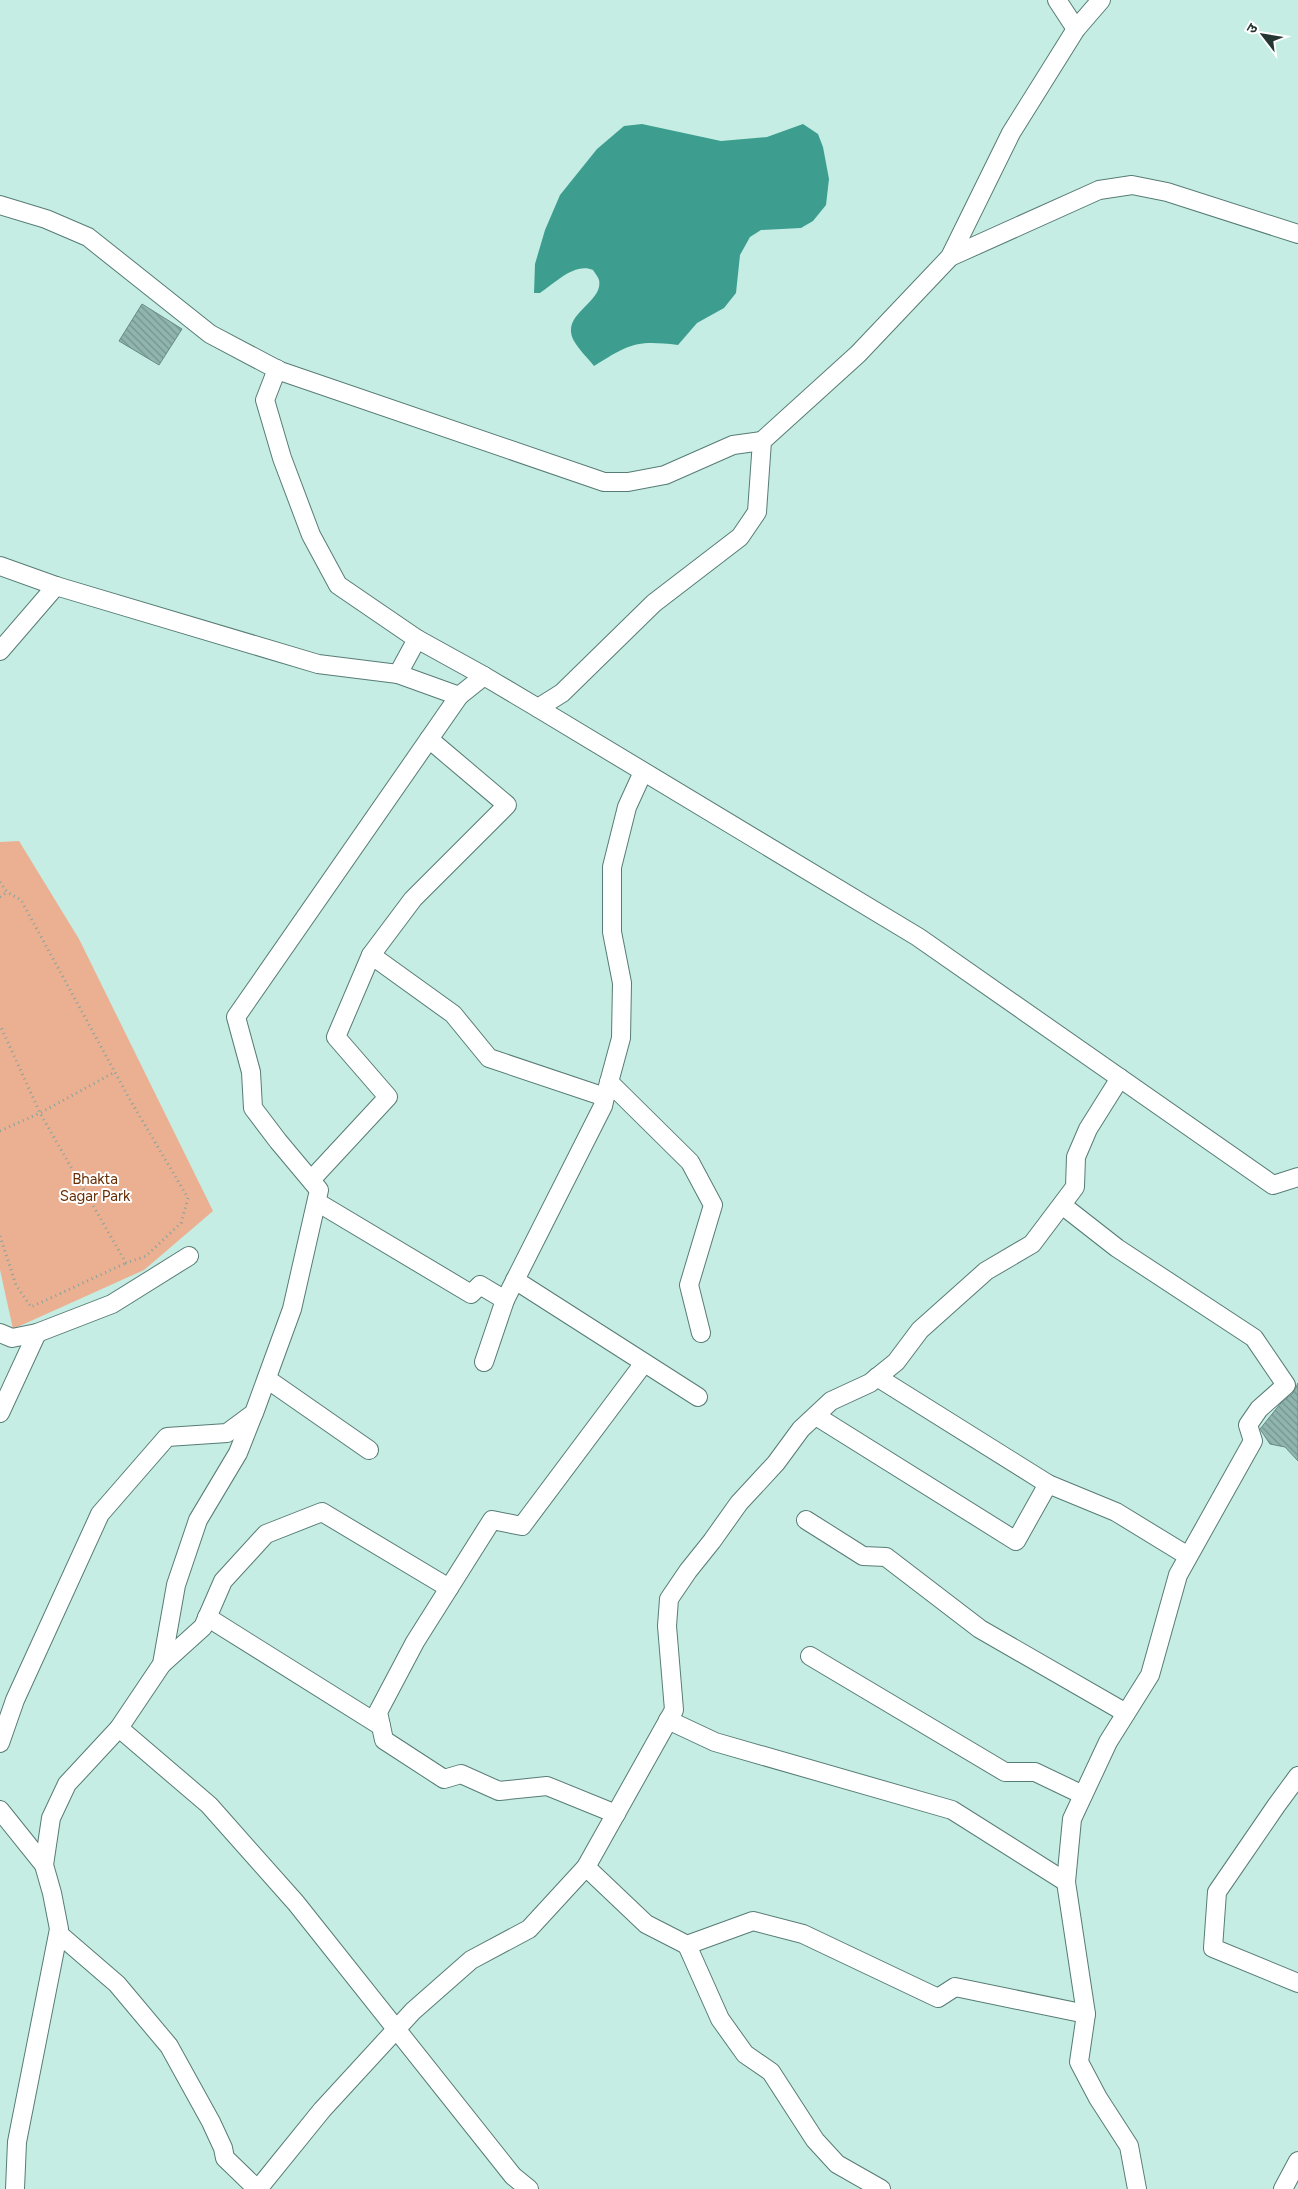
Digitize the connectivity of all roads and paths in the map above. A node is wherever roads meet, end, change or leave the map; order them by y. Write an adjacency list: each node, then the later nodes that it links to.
1 (1057, 0): 3 (street)
2 (1101, 0): 3 (street)
3 (1076, 29): 6 (street)
4 (0, 205): 7 (street)
5 (1298, 234): 6 (street)
6 (950, 257): 8 (street)
7 (277, 369): 8 (street); 11 (street)
8 (762, 441): 16 (street)
9 (0, 566): 10 (street)
10 (56, 586): 12 (street); 13 (street)
11 (418, 639): 13 (street); 14 (street)
12 (0, 651)
13 (398, 674): 15 (street)
14 (484, 676): 15 (street); 16 (street)
15 (459, 696): 17 (street)
16 (538, 708): 18 (street)
17 (429, 738): 22 (street); 30 (street)
18 (642, 772): 25 (street); 26 (street)
19 (0, 882): 20 (path)
20 (7, 892): 21 (path); 24 (path)
21 (0, 897)
22 (371, 955): 26 (street); 30 (street)
23 (0, 1025): 27 (path)
24 (115, 1072): 27 (path); 35 (path)
25 (1120, 1078): 29 (street); 32 (street)
26 (607, 1089): 36 (street); 40 (street)
27 (40, 1113): 28 (path); 35 (path)
28 (0, 1131)
29 (1298, 1177)
30 (311, 1180): 31 (street)
31 (317, 1202): 37 (street); 44 (street)
32 (1062, 1205): 43 (street); 52 (street)
33 (0, 1236): 35 (path)
34 (189, 1256): 39 (street)
35 (126, 1263)
36 (515, 1280): 37 (street); 42 (street)
37 (506, 1300): 41 (street)
38 (0, 1332): 39 (street)
39 (37, 1333): 46 (street)
40 (701, 1333)
41 (484, 1362)
42 (644, 1362): 45 (street); 53 (street)
43 (877, 1377): 48 (street); 50 (street)
44 (267, 1379): 47 (street); 49 (street)
45 (698, 1397)
46 (0, 1413)
47 (254, 1413): 56 (street); 61 (street)
48 (816, 1416): 50 (street); 58 (street)
49 (369, 1450)
50 (1048, 1484): 52 (street)
51 (806, 1520): 57 (street)
52 (1188, 1556): 57 (street)
53 (449, 1588): 54 (street); 59 (street)
54 (208, 1617): 56 (street); 59 (street)
55 (810, 1656): 63 (street)
56 (162, 1664): 60 (street)
57 (1126, 1713): 63 (street)
58 (668, 1720): 65 (street); 68 (street)
59 (381, 1726): 65 (street)
60 (120, 1728): 66 (street); 73 (street)
61 (0, 1743)
62 (1298, 1776): 71 (street)
63 (1083, 1795): 68 (street)
64 (0, 1810): 66 (street)
65 (616, 1814): 67 (street)
66 (44, 1865): 69 (street)
67 (586, 1867): 70 (street); 73 (street)
68 (1066, 1882): 72 (street)
69 (59, 1934): 75 (street); 76 (street)
70 (687, 1945): 72 (street); 78 (street)
71 (1298, 1984)
72 (1086, 2014): 79 (street)
73 (395, 2030): 76 (street); 77 (street)
74 (1298, 2161): 80 (street)
75 (15, 2189)
76 (258, 2189)
77 (529, 2189)
78 (881, 2189)
79 (1138, 2189)
80 (1283, 2189)

